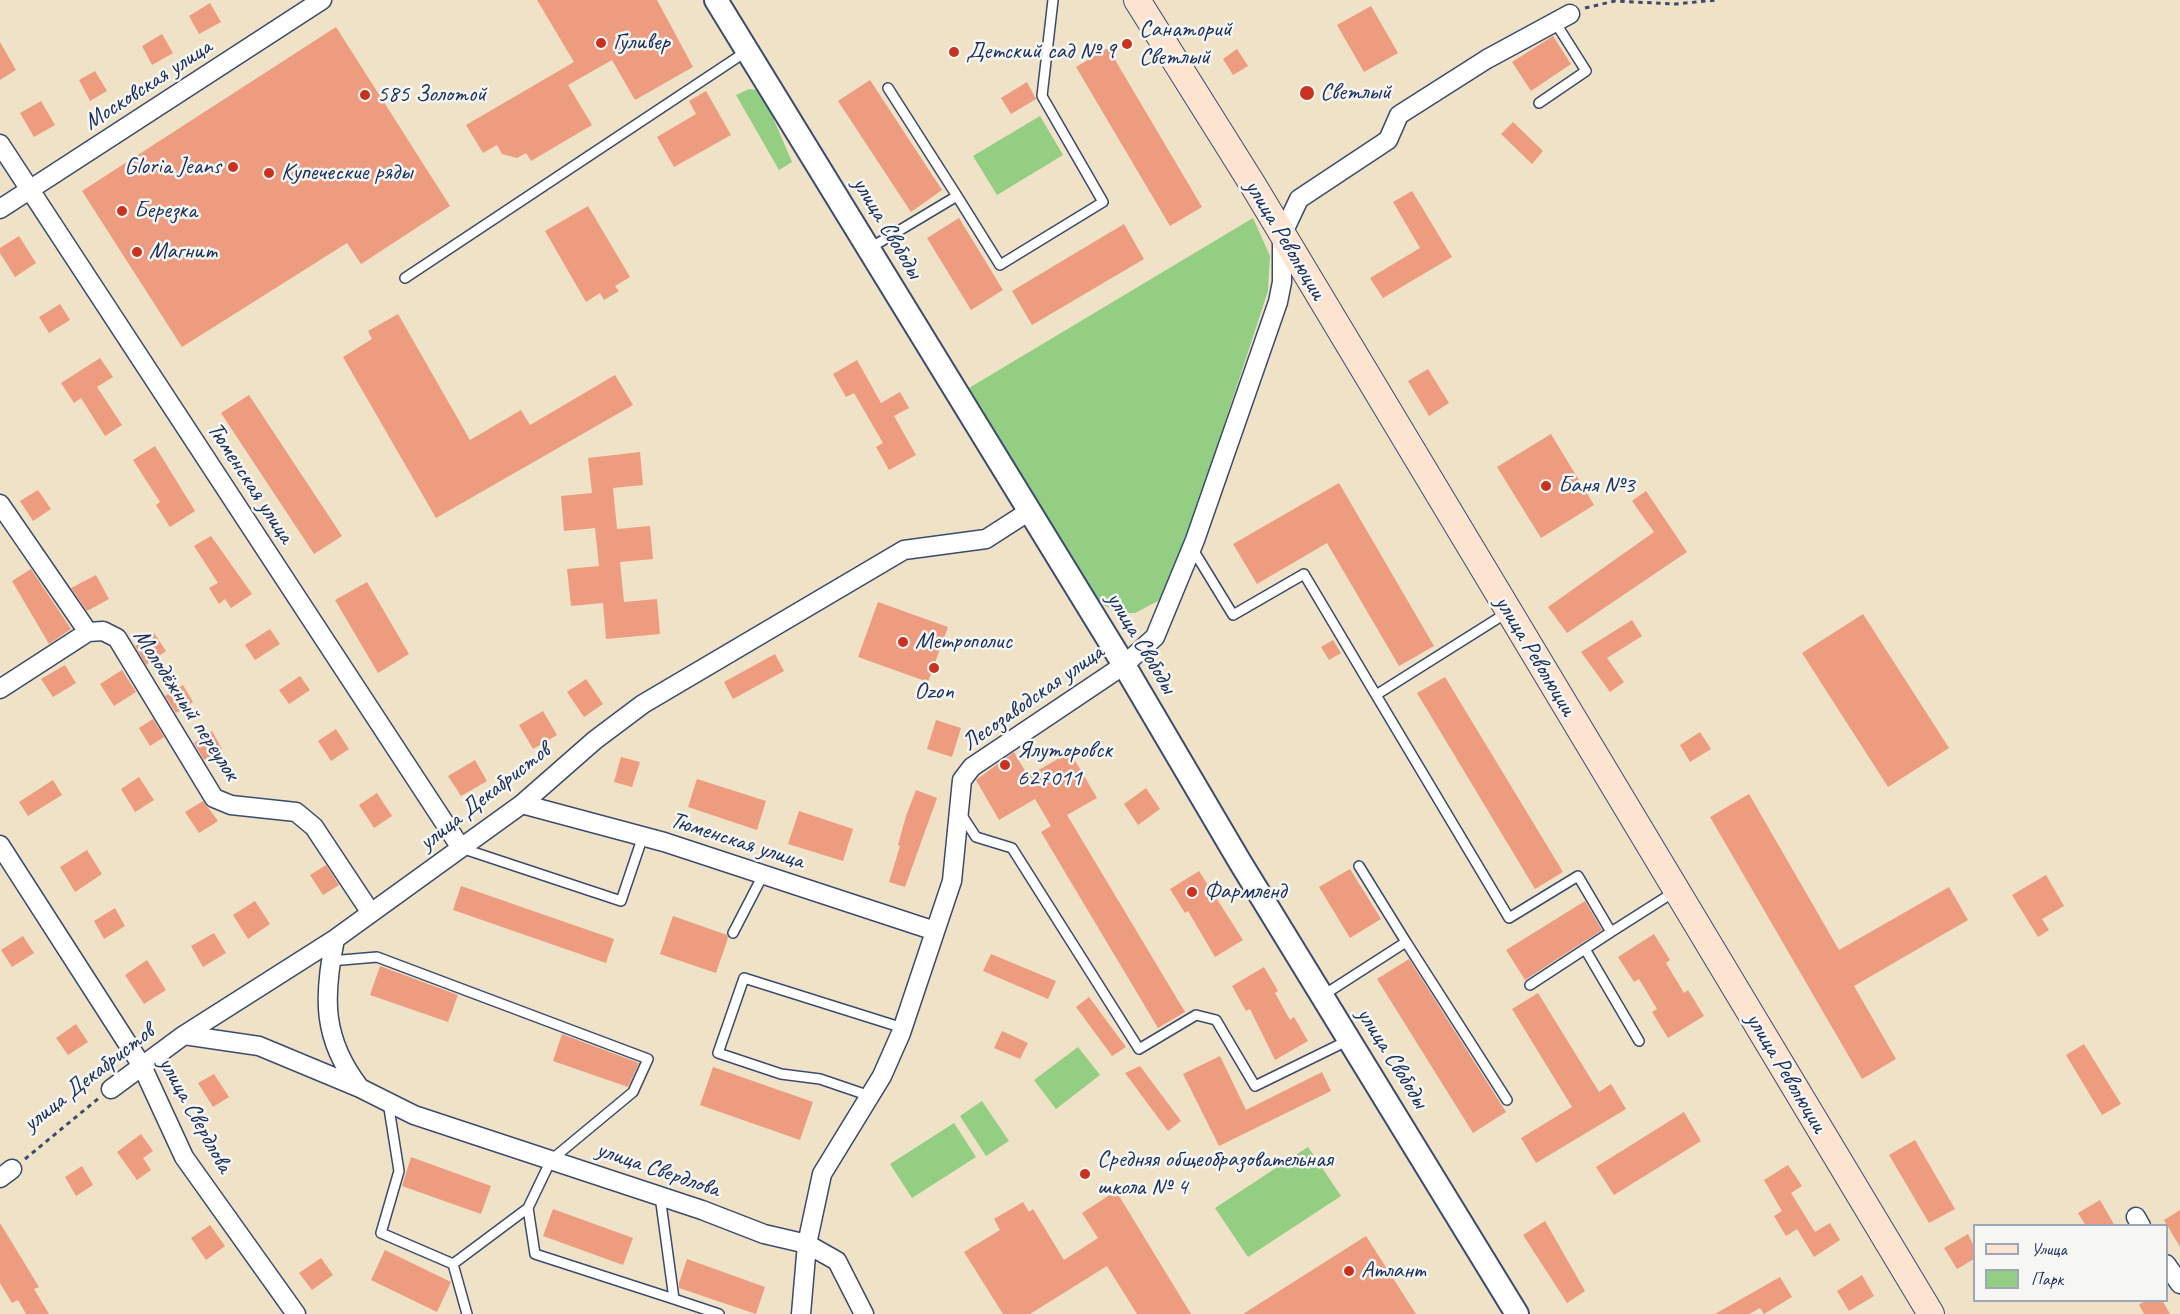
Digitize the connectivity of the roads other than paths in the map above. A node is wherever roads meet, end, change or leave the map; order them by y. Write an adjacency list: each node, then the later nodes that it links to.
1 (322, 0): 10 (street, Московская улица)
2 (716, 0): 6 (street, улица Свободы)
3 (1053, 0): 11 (lane)
4 (1137, 0): 13 (main road, улица Революции)
5 (1562, 19): 8 (lane); 13 (street, Лесозаводская улица)
6 (747, 51): 14 (street, улица Свободы); 15 (lane)
7 (888, 88): 11 (lane)
8 (1539, 103)
9 (0, 144): 10 (street, Тюменская улица)
10 (30, 190): 12 (street, Московская улица); 28 (street, Тюменская улица)
11 (957, 196): 14 (lane)
12 (0, 208)
13 (1282, 235): 18 (street, Лесозаводская улица); 19 (main road, улица Революции)
14 (868, 249): 17 (street, улица Свободы)
15 (405, 278)
16 (0, 504): 20 (street)
17 (1028, 512): 21 (street, улица Свободы); 24 (street, улица Декабристов)
18 (1192, 548): 21 (street, Лесозаводская улица); 23 (lane)
19 (1508, 612): 23 (lane); 31 (main road, улица Революции)
20 (88, 632): 22 (street); 32 (street, Молодёжный переулок)
21 (1124, 664): 25 (street, Лесозаводская улица); 41 (street, улица Свободы)
22 (0, 689)
23 (1376, 695): 34 (lane)
24 (522, 804): 26 (street, Тюменская улица); 28 (street, улица Декабристов)
25 (958, 810): 33 (street, Лесозаводская улица); 44 (lane)
26 (643, 836): 28 (lane); 30 (street, Тюменская улица)
27 (0, 845): 46 (street, улица Свердлова)
28 (461, 849): 32 (street, улица Декабристов)
29 (1359, 866): 37 (lane)
30 (763, 875): 33 (street, Тюменская улица); 35 (lane)
31 (1676, 891): 34 (lane); 66 (main road, улица Революции)
32 (371, 913): 36 (street, улица Декабристов)
33 (935, 932): 42 (street, Лесозаводская улица)
34 (1611, 932): 38 (lane)
35 (733, 933)
36 (335, 939): 39 (street); 43 (street, улица Декабристов)
37 (1406, 942): 41 (lane); 50 (lane)
38 (1585, 949): 40 (lane); 45 (lane)
39 (330, 961): 47 (street); 52 (lane)
40 (1530, 986)
41 (1322, 996): 44 (street, улица Свободы)
42 (903, 1028): 49 (street, Лесозаводская улица); 49 (lane)
43 (184, 1035): 46 (street, улица Декабристов); 47 (street, улица Свердлова)
44 (1349, 1040): 65 (street, улица Свободы)
45 (1639, 1041)
46 (141, 1066): 48 (street, улица Декабристов); 60 (street, улица Свердлова)
47 (360, 1088): 51 (street, улица Свердлова)
48 (111, 1089)
49 (870, 1096): 55 (street, Лесозаводская улица)
50 (1507, 1100)
51 (388, 1102): 52 (street, улица Свердлова); 56 (lane)
52 (551, 1160): 53 (street, улица Свердлова); 54 (lane)
53 (660, 1196): 55 (street, улица Свердлова); 59 (lane)
54 (528, 1208): 56 (lane); 59 (lane)
55 (807, 1244): 63 (street, Лесозаводская улица); 64 (street)
56 (453, 1264): 61 (lane)
57 (2168, 1267): 58 (street)
58 (2180, 1284)
59 (674, 1299): 62 (lane)
60 (296, 1314)
61 (467, 1314)
62 (719, 1314)
63 (801, 1314)
64 (864, 1314)
65 (1517, 1314)
66 (1931, 1314)

